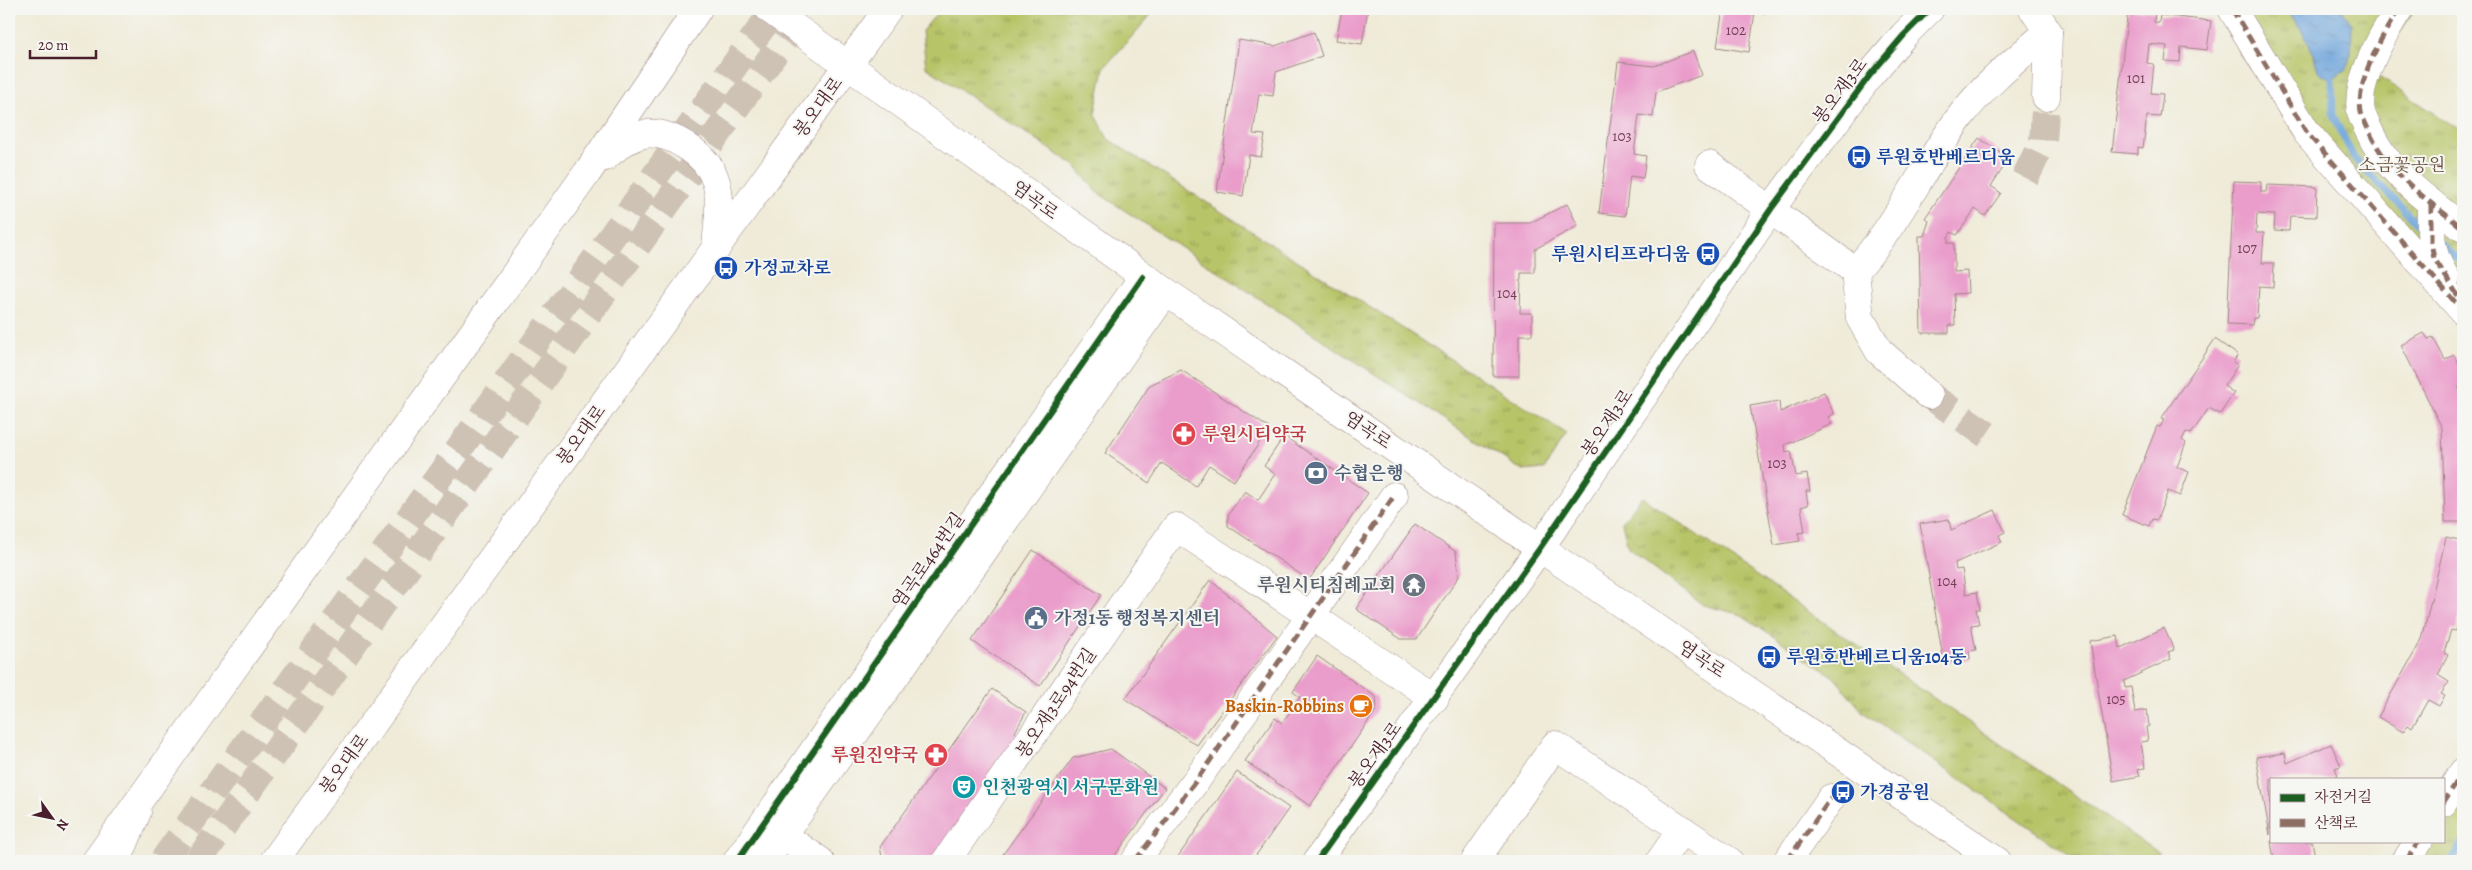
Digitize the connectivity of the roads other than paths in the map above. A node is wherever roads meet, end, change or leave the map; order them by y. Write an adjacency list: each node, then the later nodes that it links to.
1 (698, 9): 12 (street)
2 (888, 9): 9 (street, 봉오대로)
3 (1930, 9): 14 (street, 봉오재3로)
4 (2033, 9): 8 (street)
5 (2232, 9): 21 (street)
6 (2399, 9): 13 (street)
7 (777, 13): 9 (street, 염곡로)
8 (2048, 32): 10 (street); 17 (street)
9 (848, 66): 16 (street, 봉오대로); 18 (street, 염곡로)
10 (2046, 96)
11 (1710, 165): 14 (street)
12 (586, 173): 16 (street); 30 (street)
13 (2431, 203): 15 (street); 20 (street)
14 (1771, 209): 17 (street); 26 (street, 봉오재3로)
15 (2463, 228)
16 (716, 249): 38 (street, 봉오대로)
17 (1855, 271): 24 (street)
18 (1143, 277): 19 (street, 염곡로); 22 (street, 염곡로464번길)
19 (1166, 292): 23 (street, 염곡로464번길); 26 (street, 염곡로)
20 (2463, 304)
21 (2463, 311)
22 (1113, 320): 23 (street); 33 (street, 염곡로464번길)
23 (1137, 333): 33 (street, 염곡로464번길)
24 (1929, 395)
25 (1394, 496): 27 (street)
26 (1540, 548): 28 (street, 봉오재3로); 49 (street, 염곡로)
27 (1311, 616): 28 (street, 봉오재3로94번길); 42 (street, 봉오재3로94번길); 43 (street)
28 (1435, 698): 44 (street, 봉오재3로)
29 (2463, 772): 32 (street)
30 (144, 794): 36 (street); 37 (street)
31 (1831, 798): 48 (street)
32 (2444, 801)
33 (773, 828): 39 (street, 염곡로464번길); 40 (street, 염곡로464번길); 41 (street)
34 (1682, 830): 45 (street); 46 (street); 47 (street)
35 (2417, 842): 50 (street)
36 (96, 861)
37 (117, 861)
38 (274, 861)
39 (737, 861)
40 (765, 861)
41 (820, 861)
42 (946, 861)
43 (1135, 861)
44 (1317, 861)
45 (1475, 861)
46 (1660, 861)
47 (1729, 861)
48 (1787, 861)
49 (1997, 861)
50 (2406, 861)

